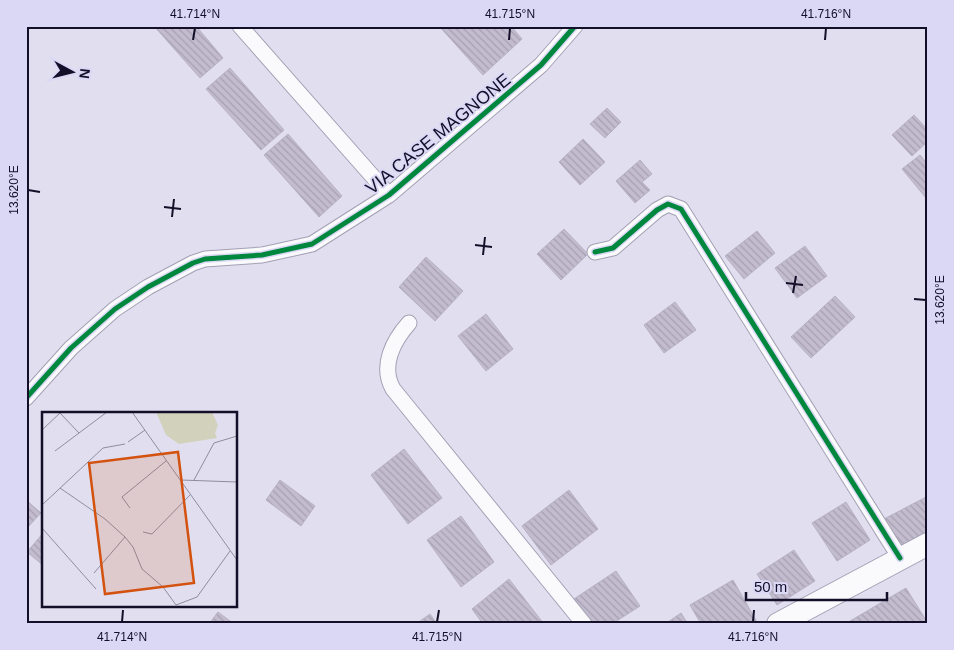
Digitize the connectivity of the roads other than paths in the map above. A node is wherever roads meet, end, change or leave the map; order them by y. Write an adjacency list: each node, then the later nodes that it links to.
1 (240, 26): 3 (street)
2 (575, 26): 3 (street, VIA CASE MAGNONE)
3 (389, 195): 6 (street, VIA CASE MAGNONE)
4 (595, 252): 8 (street)
5 (409, 324): 9 (street)
6 (26, 398)
7 (928, 544): 8 (main road)
8 (900, 558): 10 (main road)
9 (584, 624)
10 (778, 624)

